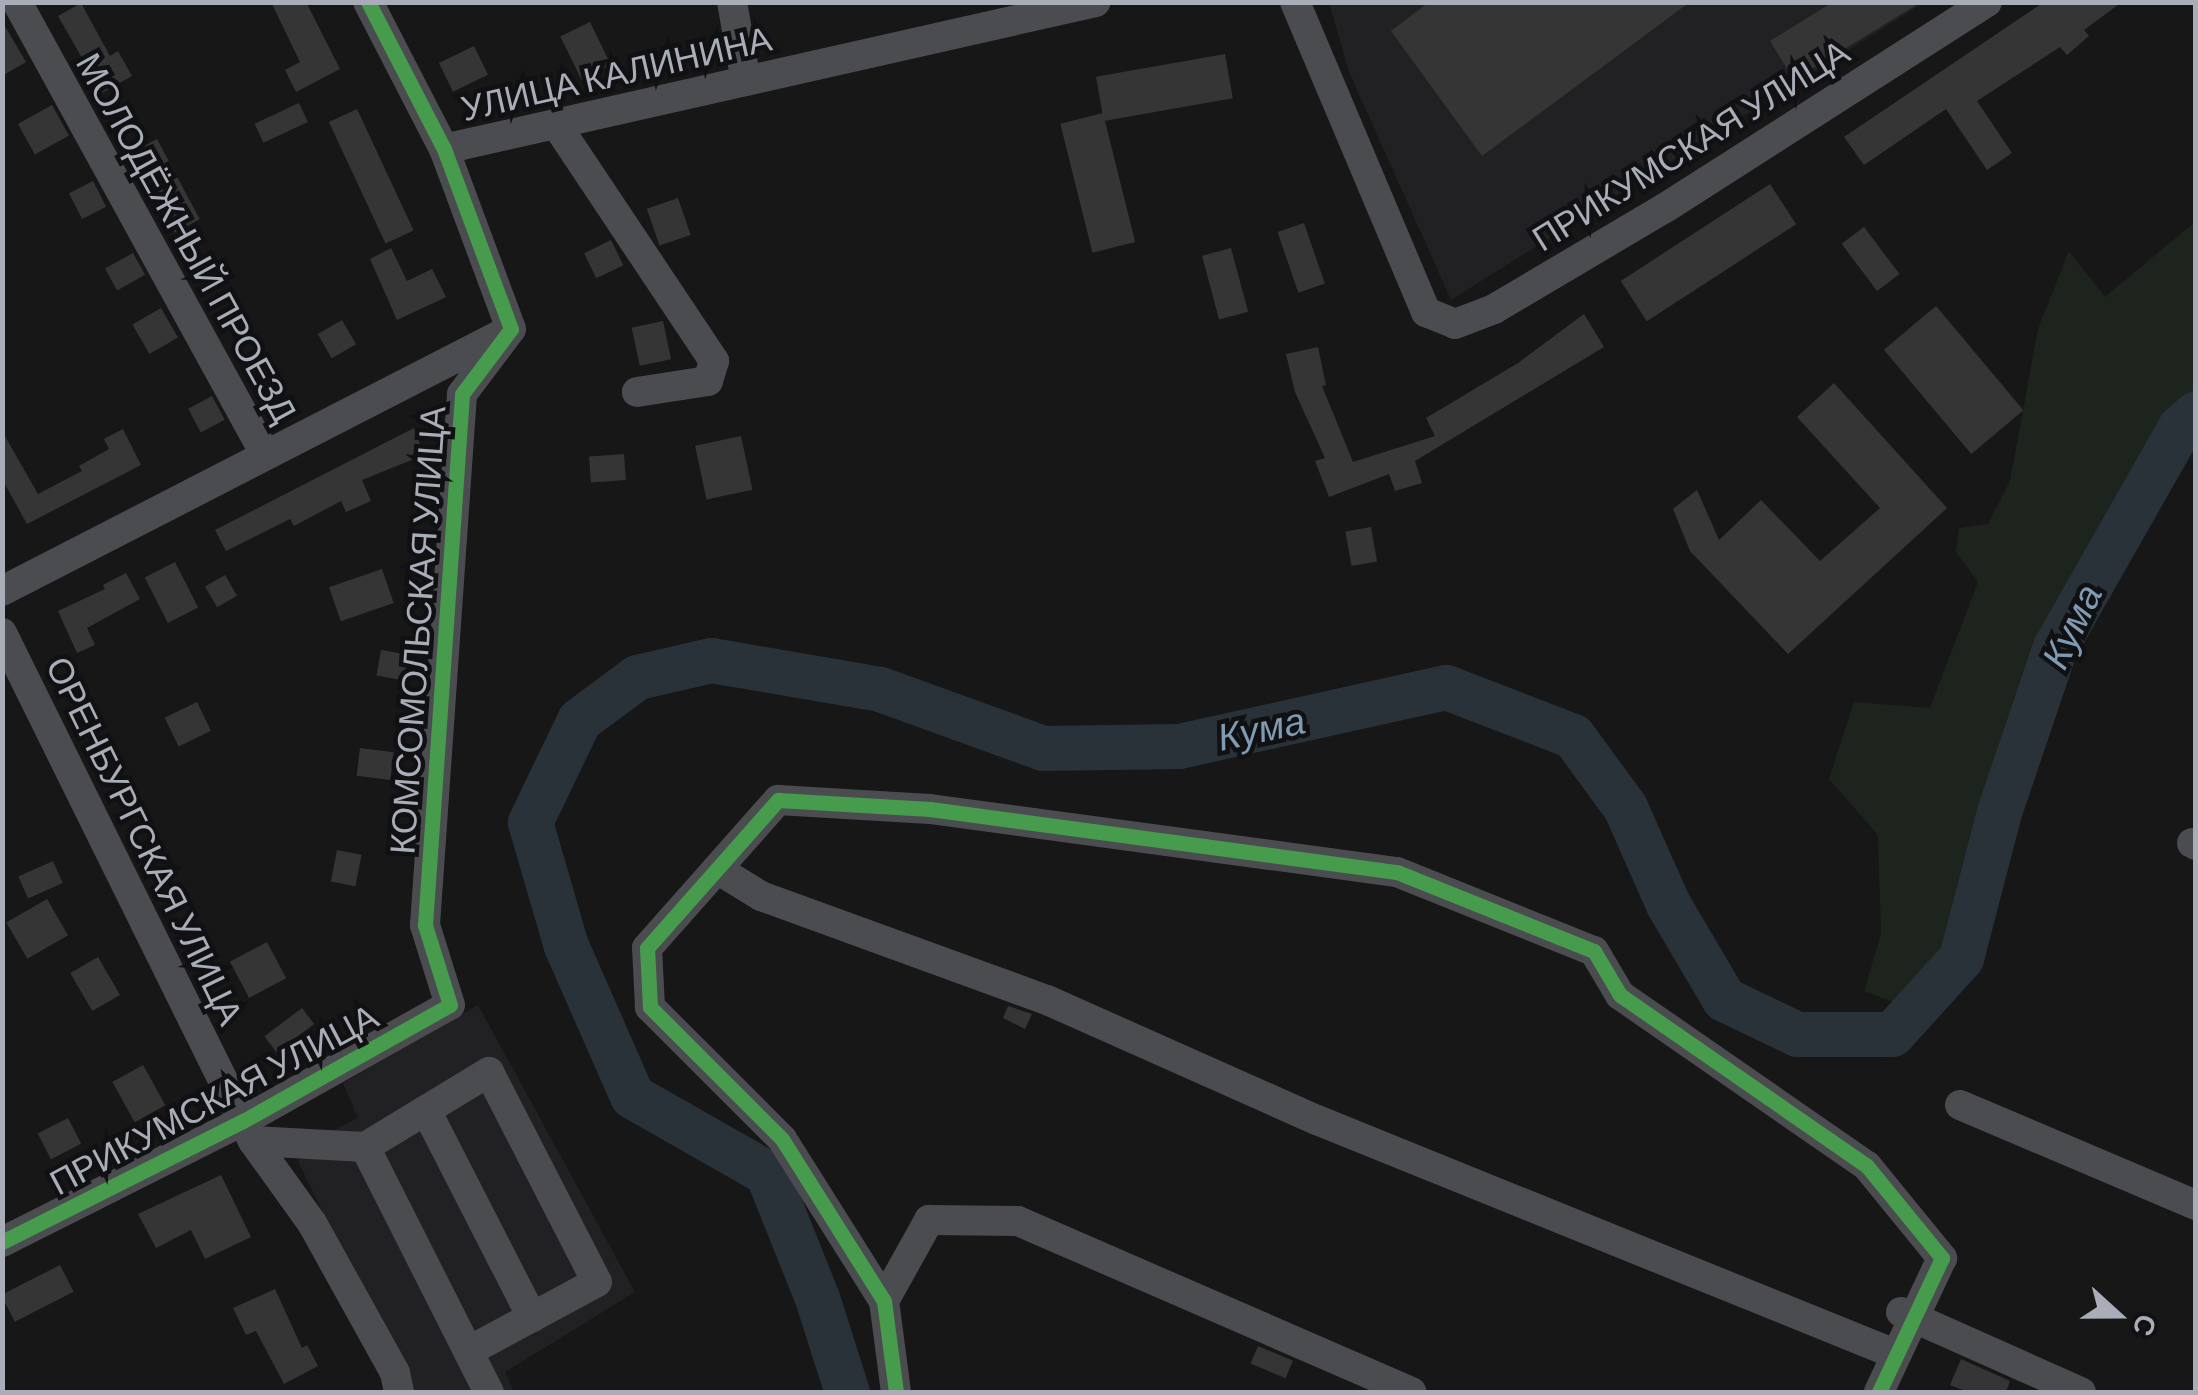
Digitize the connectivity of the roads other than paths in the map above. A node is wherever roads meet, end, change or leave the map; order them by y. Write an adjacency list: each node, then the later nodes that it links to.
1 (17, 2): 12 (street, МОЛОДЁЖНЫЙ ПРОЕЗД)
2 (368, 2): 9 (street)
3 (732, 2): 7 (street)
4 (1096, 2): 7 (street, УЛИЦА КАЛИНИНА)
5 (1295, 2): 6 (street, ПРИКУМСКАЯ УЛИЦА)
6 (1987, 2)
7 (746, 81): 8 (street, УЛИЦА КАЛИНИНА)
8 (556, 124): 9 (street, УЛИЦА КАЛИНИНА); 11 (street)
9 (444, 150): 10 (street)
10 (511, 329): 12 (street); 16 (street, КОМСОМОЛЬСКАЯ УЛИЦА)
11 (637, 392)
12 (265, 454): 13 (street)
13 (2, 591)
14 (2, 633): 19 (street, ОРЕНБУРГСКАЯ УЛИЦА)
15 (717, 869): 23 (street); 24 (street); 27 (street)
16 (450, 1005): 19 (street, ПРИКУМСКАЯ УЛИЦА)
17 (1960, 1105): 21 (street)
18 (426, 1110): 20 (street); 25 (street); 25 (street)
19 (248, 1131): 20 (street); 22 (street, ПРИКУМСКАЯ УЛИЦА); 28 (street, ОРЕНБУРГСКАЯ УЛИЦА)
20 (364, 1147): 26 (street)
21 (2196, 1205)
22 (2, 1242)
23 (884, 1300): 30 (street); 31 (street)
24 (1907, 1315): 27 (street); 33 (street)
25 (532, 1317): 26 (street)
26 (469, 1351): 29 (street)
27 (1895, 1354): 32 (street)
28 (399, 1392)
29 (489, 1392)
30 (896, 1392)
31 (1412, 1392)
32 (1879, 1392)
33 (2081, 1392)

